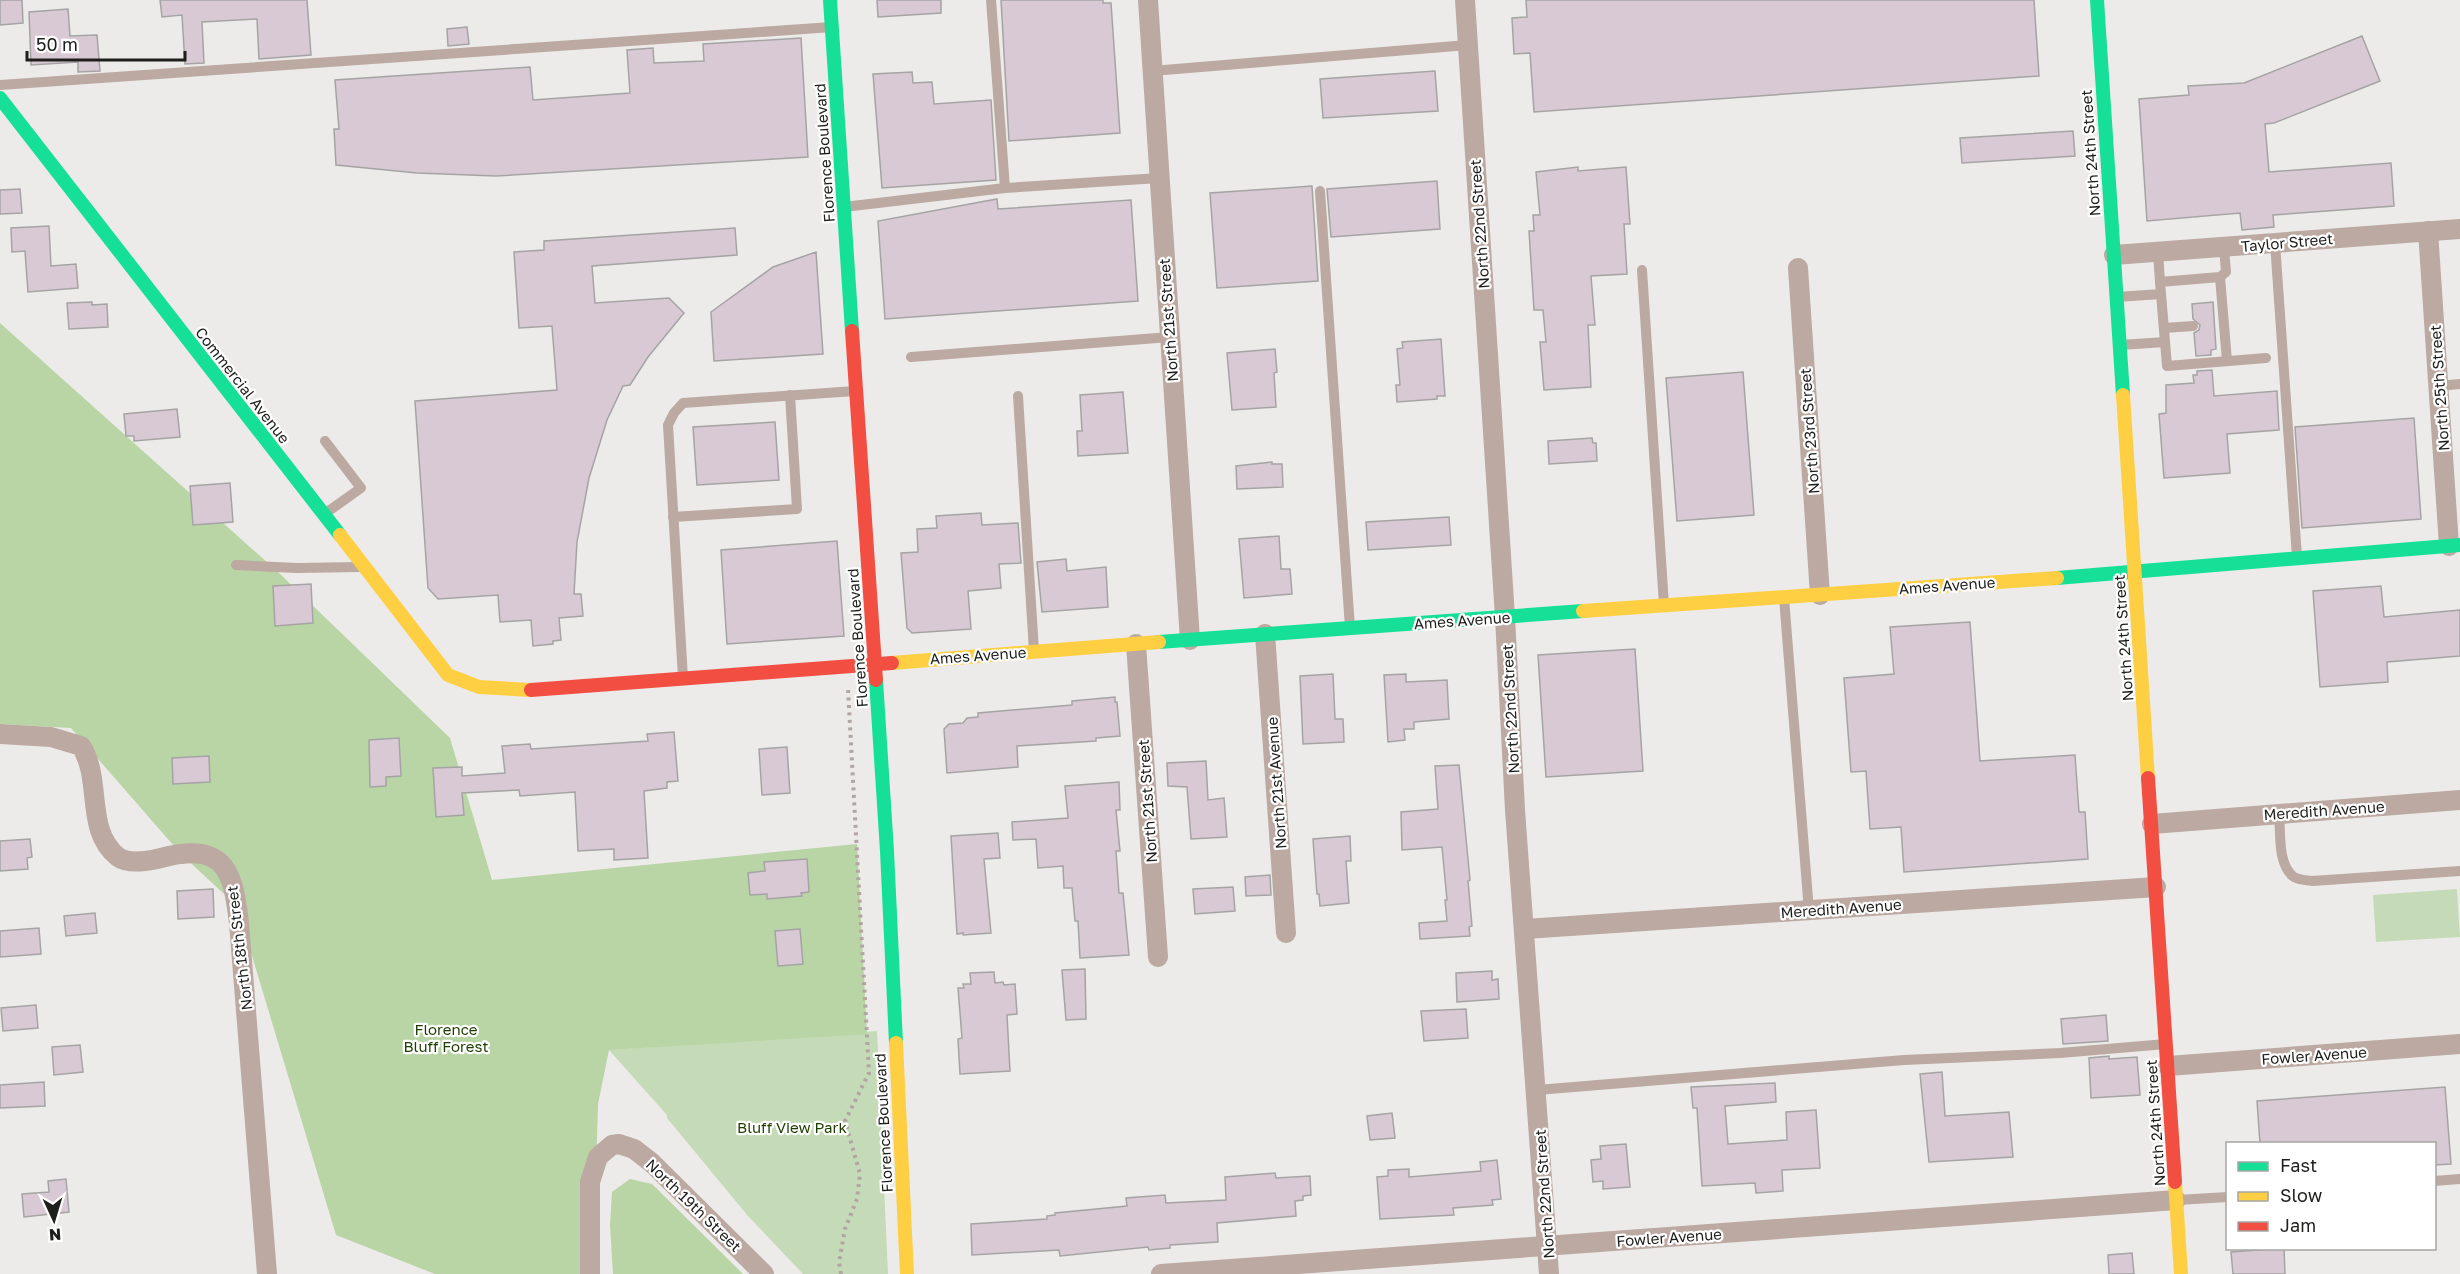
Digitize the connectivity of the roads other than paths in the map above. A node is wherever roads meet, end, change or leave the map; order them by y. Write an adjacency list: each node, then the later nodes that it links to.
1 (830, 0): 6 (main road, Florence Boulevard)
2 (991, 0): 12 (lane)
3 (1148, 0): 8 (street, North 21st Street)
4 (1465, 0): 7 (street, North 22nd Street)
5 (2097, 0): 20 (main road, North 24th Street)
6 (832, 27): 9 (lane); 14 (main road, Florence Boulevard)
7 (1468, 45): 8 (lane); 51 (street, North 22nd Street)
8 (1152, 70): 11 (street, North 21st Street)
9 (0, 85)
10 (0, 98): 41 (main road, Commercial Avenue)
11 (1159, 178): 12 (lane); 29 (street, North 21st Street)
12 (1005, 188): 14 (lane)
13 (1320, 191): 52 (lane)
14 (844, 207): 37 (main road, Florence Boulevard)
15 (2460, 229): 16 (street, Taylor Street)
16 (2428, 231): 17 (street, Taylor Street); 36 (street, North 25th Street)
17 (2275, 243): 18 (street, Taylor Street); 44 (lane)
18 (2224, 248): 19 (street, Taylor Street); 23 (lane)
19 (2158, 252): 20 (street, Taylor Street); 24 (lane)
20 (2114, 255): 26 (main road, North 24th Street)
21 (1798, 268): 48 (street, North 23rd Street)
22 (1642, 270): 50 (lane)
23 (2220, 277): 24 (lane); 34 (lane)
24 (2160, 282): 25 (lane)
25 (2161, 294): 26 (lane); 28 (lane)
26 (2117, 297): 31 (main road, North 24th Street)
27 (2193, 326): 28 (lane)
28 (2164, 328): 30 (lane)
29 (1170, 337): 32 (lane); 54 (street, North 21st Street)
30 (2165, 342): 31 (lane); 34 (lane)
31 (2121, 345): 47 (main road, North 24th Street)
32 (911, 357)
33 (2266, 358): 34 (lane)
34 (2227, 361)
35 (2460, 384): 36 (lane)
36 (2438, 386): 43 (street, North 25th Street)
37 (856, 391): 38 (lane); 57 (main road, Florence Boulevard)
38 (790, 395): 42 (lane); 42 (lane)
39 (1018, 396): 56 (lane)
40 (325, 441): 41 (lane)
41 (323, 515): 46 (main road, Commercial Avenue)
42 (674, 517): 58 (lane)
43 (2455, 545): 44 (main road, Ames Avenue)
44 (2297, 558): 47 (main road, Ames Avenue)
45 (236, 565): 46 (lane)
46 (363, 567): 59 (main road, Commercial Avenue)
47 (2135, 572): 48 (main road, Ames Avenue); 63 (main road, North 24th Street)
48 (1820, 595): 49 (main road, Ames Avenue)
49 (1784, 598): 50 (main road, Ames Avenue); 66 (lane)
50 (1664, 607): 51 (main road, Ames Avenue)
51 (1505, 617): 52 (main road, Ames Avenue); 67 (street, North 22nd Street)
52 (1350, 628): 53 (main road, Ames Avenue)
53 (1266, 634): 54 (main road, Ames Avenue); 68 (street, North 21st Avenue)
54 (1190, 640): 55 (main road, Ames Avenue)
55 (1136, 644): 56 (main road, Ames Avenue); 69 (street, North 21st Street)
56 (1034, 651): 57 (main road, Ames Avenue)
57 (875, 663): 58 (main road, Ames Avenue); 82 (main road, Florence Boulevard)
58 (683, 678): 59 (main road, Ames Avenue)
59 (465, 685)
60 (0, 734): 79 (street, North 18th Street)
61 (2460, 800): 62 (street, Meredith Avenue)
62 (2279, 814): 63 (street, Meredith Avenue); 64 (lane)
63 (2152, 824): 65 (main road, North 24th Street)
64 (2460, 871)
65 (2156, 887): 66 (street, Meredith Avenue); 70 (main road, North 24th Street)
66 (1809, 911): 67 (street, Meredith Avenue)
67 (1525, 929): 73 (street, North 22nd Street)
68 (1286, 933)
69 (1158, 957)
70 (2166, 1044): 72 (main road, North 24th Street); 73 (lane)
71 (2460, 1044): 72 (street, Fowler Avenue)
72 (2168, 1066): 77 (main road, North 24th Street)
73 (1537, 1090): 78 (street, North 22nd Street)
74 (2460, 1179): 75 (lane)
75 (2436, 1181)
76 (2226, 1197): 77 (lane)
77 (2176, 1200): 78 (street, Fowler Avenue); 85 (main road, North 24th Street)
78 (1547, 1246): 83 (street, Fowler Avenue); 84 (street, North 22nd Street)
79 (267, 1274)
80 (590, 1274): 81 (street, North 19th Street)
81 (764, 1274)
82 (907, 1274)
83 (1161, 1274)
84 (1549, 1274)
85 (2181, 1274)

